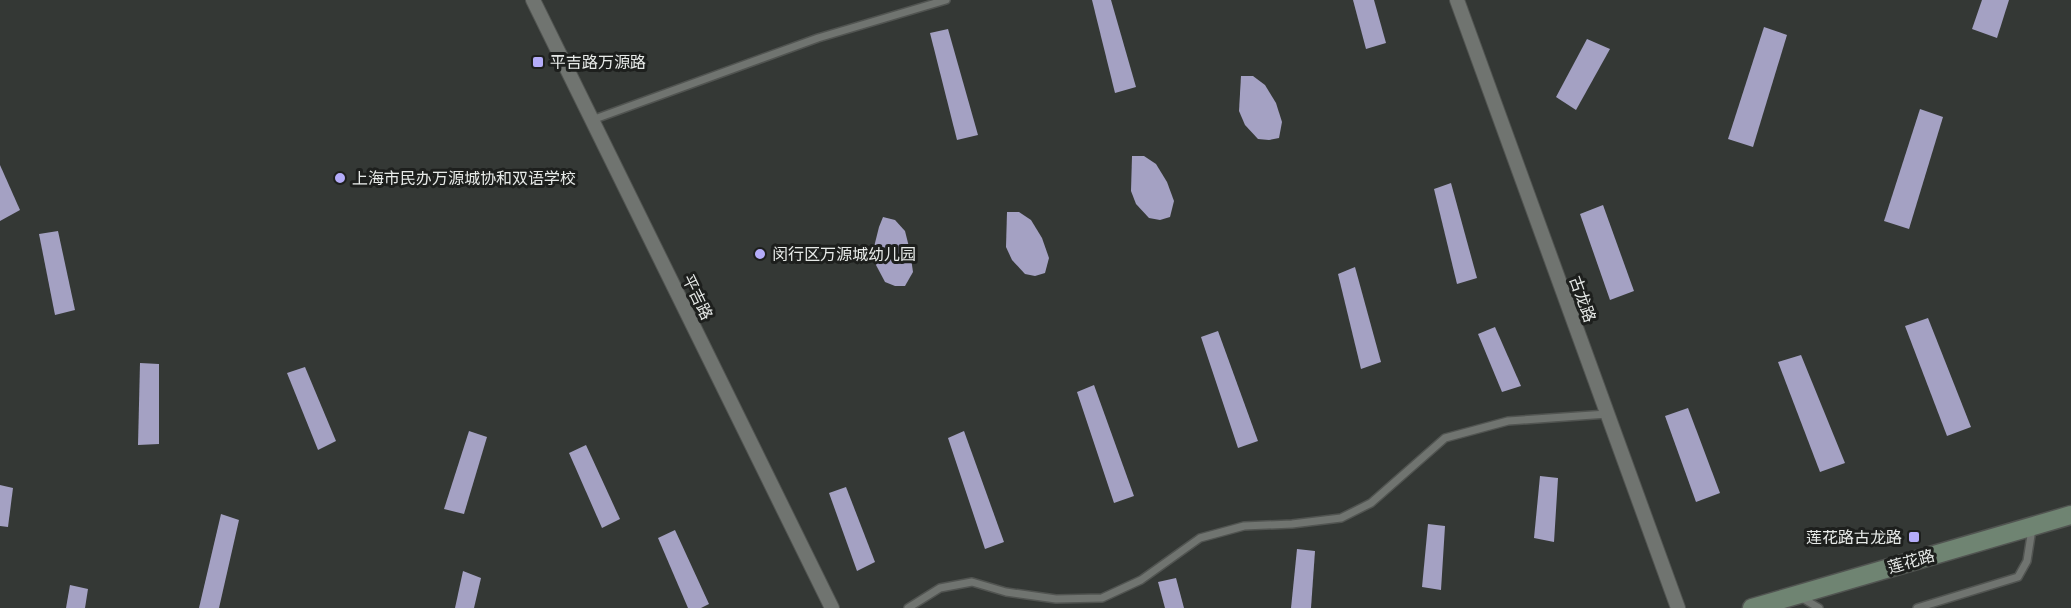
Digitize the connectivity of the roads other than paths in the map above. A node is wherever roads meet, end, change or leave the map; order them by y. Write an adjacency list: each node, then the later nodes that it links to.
1 (533, 0): 4 (street, 平吉路)
2 (946, 0): 4 (lane)
3 (1457, 0): 5 (street, 古龙路)
4 (592, 120): 9 (street, 平吉路)
5 (1607, 414): 10 (lane); 11 (street, 古龙路)
6 (2071, 515): 7 (main road, 莲花路)
7 (2033, 526): 8 (main road, 莲花路); 14 (lane)
8 (1797, 595): 12 (main road, 莲花路); 13 (lane)
9 (832, 608)
10 (908, 608)
11 (1678, 608)
12 (1752, 608)
13 (1819, 608)
14 (1917, 608)

